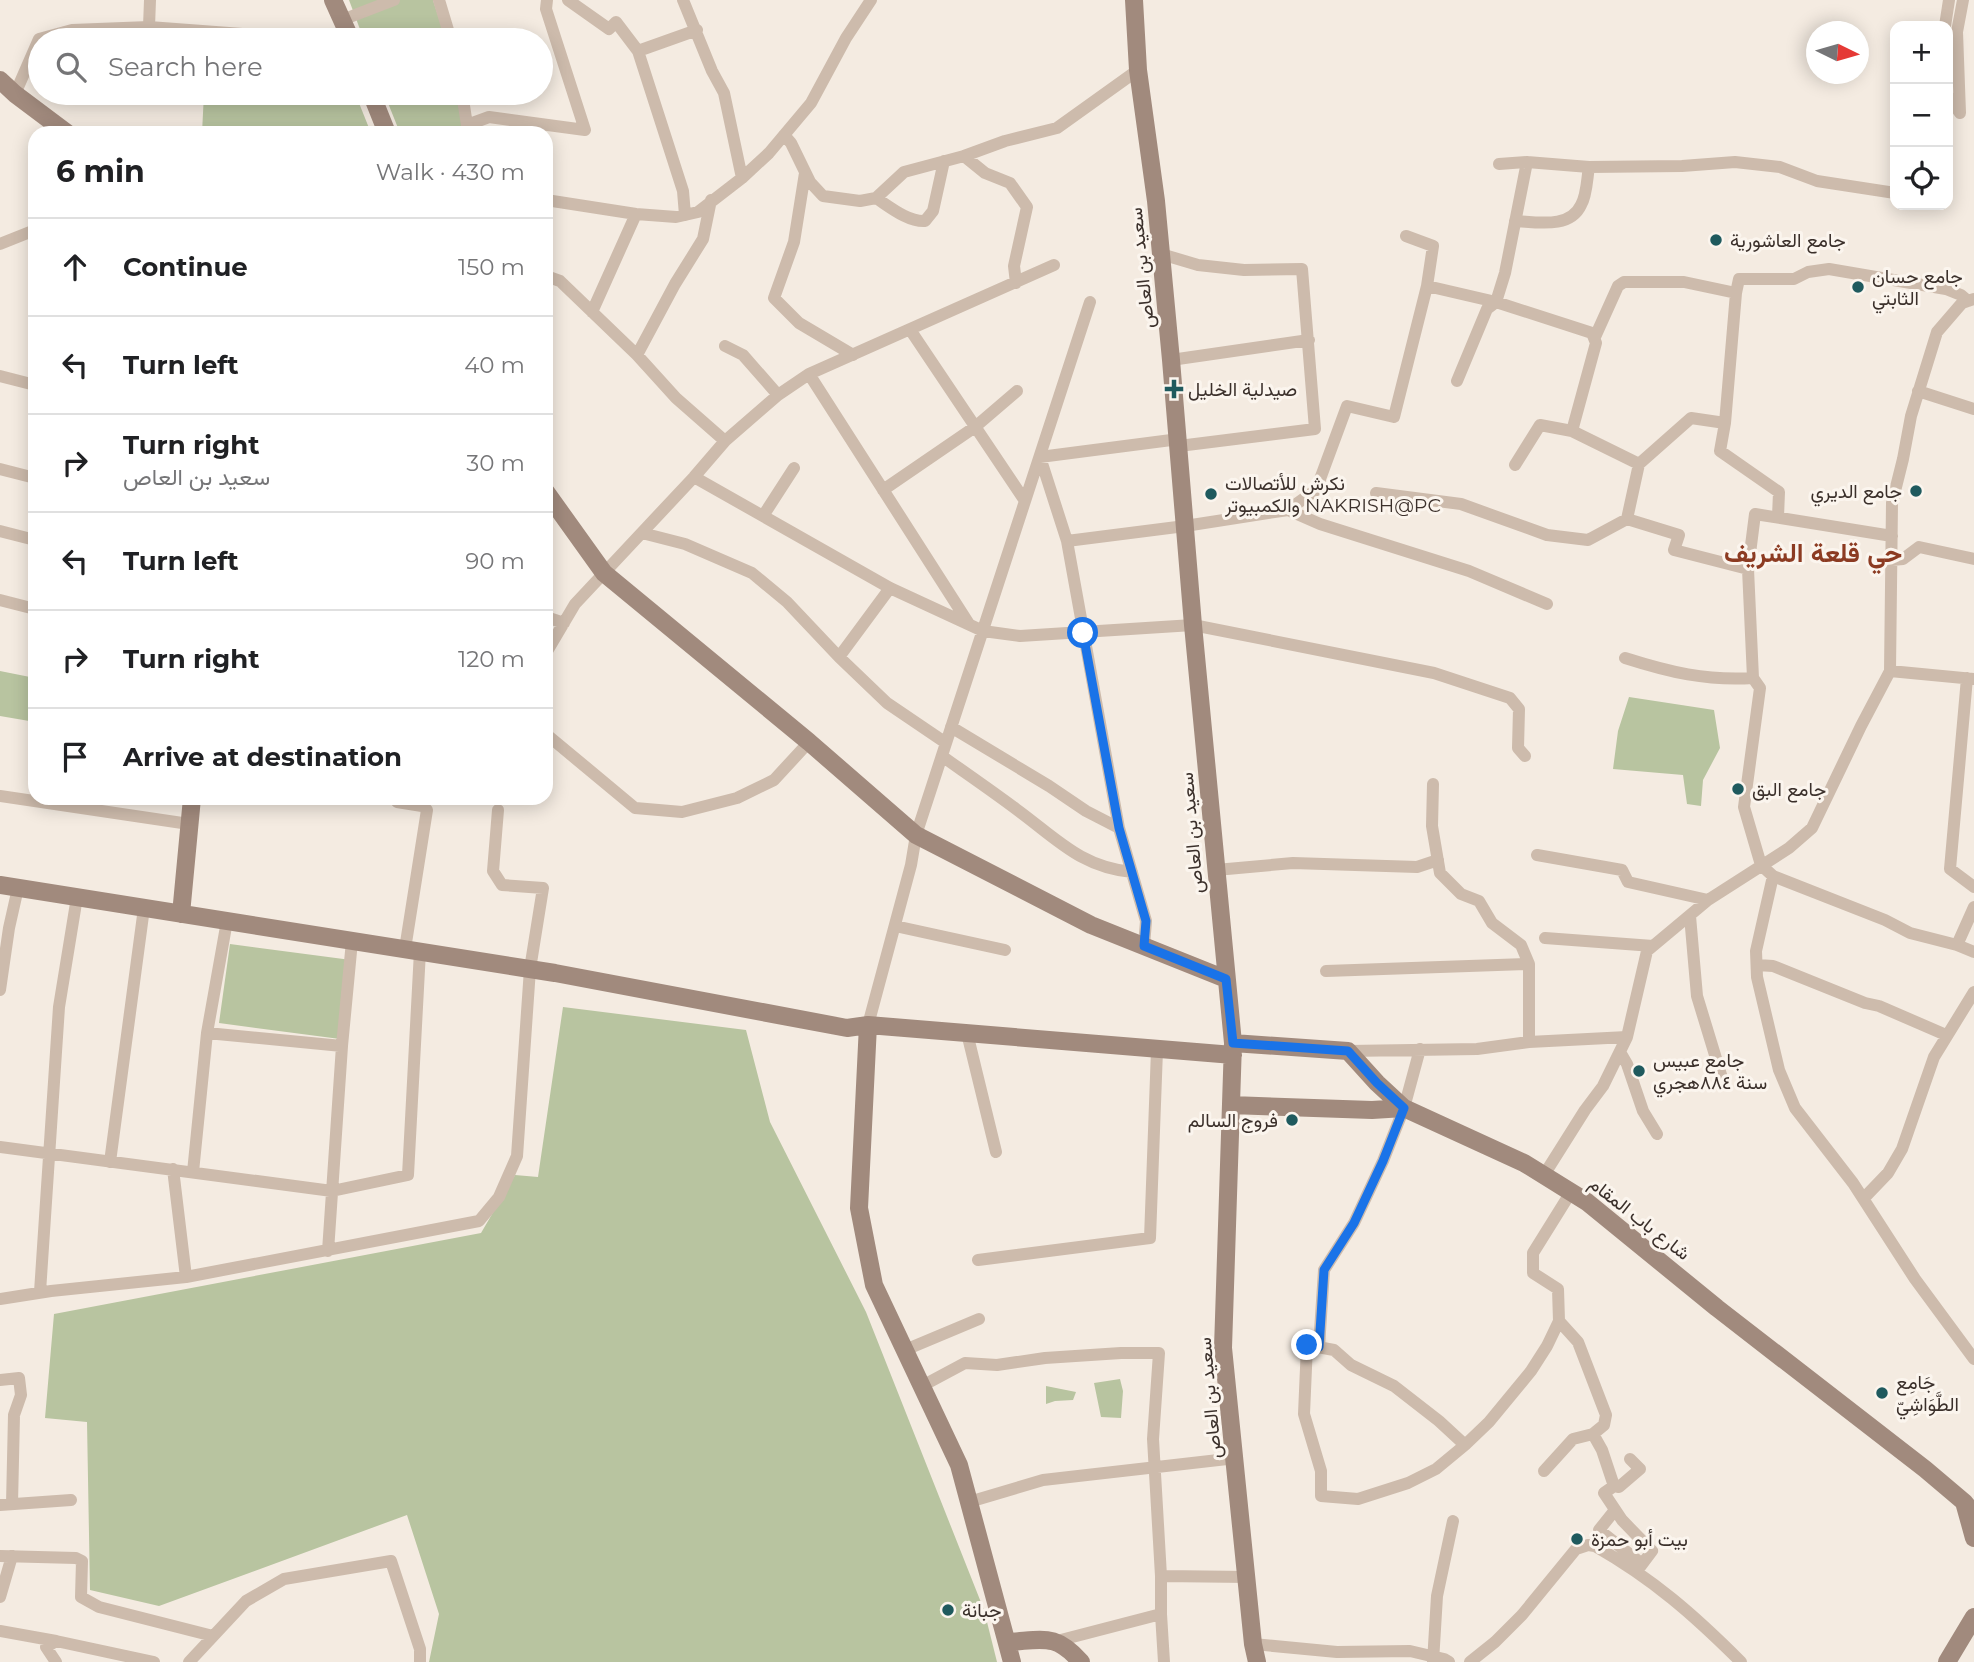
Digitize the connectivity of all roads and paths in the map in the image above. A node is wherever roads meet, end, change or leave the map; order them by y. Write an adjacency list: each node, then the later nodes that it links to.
1 (150, 0): 14 (street)
2 (333, 0): 12 (main road)
3 (394, 0): 12 (street)
4 (439, 0): 18 (street)
5 (547, 0): 19 (street)
6 (568, 0): 22 (street)
7 (682, 0): 20 (street)
8 (871, 0): 36 (street)
9 (1134, 0): 24 (main road, سعيد بن العاص)
10 (1949, 0): 13 (street)
11 (1963, 0): 27 (street)
12 (342, 20): 17 (main road)
13 (1946, 21)
14 (149, 27): 15 (street); 16 (street)
15 (123, 28)
16 (162, 28)
17 (346, 28)
18 (447, 28)
19 (552, 28)
20 (697, 30): 22 (street); 43 (street)
21 (553, 31): 35 (street)
22 (638, 51): 49 (street)
23 (28, 64): 26 (street)
24 (1138, 70): 37 (street); 54 (main road, سعيد بن العاص)
25 (0, 80): 26 (main road)
26 (15, 94): 28 (main road)
27 (1953, 103)
28 (28, 104)
29 (30, 105): 32 (main road)
30 (376, 105): 33 (main road)
31 (464, 105): 34 (street)
32 (58, 126)
33 (384, 126)
34 (468, 126)
35 (473, 126)
36 (784, 135): 42 (street); 43 (street)
37 (964, 156): 38 (street); 57 (street)
38 (944, 161): 45 (street); 45 (street)
39 (1527, 162): 40 (street); 41 (street); 50 (street)
40 (1499, 164)
41 (1589, 167): 44 (street); 50 (street)
42 (805, 173): 45 (street); 69 (street)
43 (742, 178): 46 (street)
44 (1890, 192)
45 (876, 198)
46 (712, 200): 49 (street); 68 (street)
47 (553, 201): 48 (street)
48 (636, 214): 49 (street); 63 (street)
49 (685, 215)
50 (1515, 221): 62 (street)
51 (28, 233): 53 (street)
52 (1406, 236): 58 (street)
53 (0, 243)
54 (1161, 254): 66 (street); 70 (main road, سعيد بن العاص)
55 (1054, 265): 57 (street)
56 (553, 278): 63 (street)
57 (1016, 283): 64 (street)
58 (1427, 286): 62 (street); 95 (street)
59 (1737, 293): 60 (street); 65 (street); 79 (street)
60 (1971, 300): 76 (street)
61 (1090, 302): 84 (street)
62 (1496, 302): 65 (street); 73 (street)
63 (592, 312): 68 (street)
64 (911, 331): 69 (street); 80 (street)
65 (1595, 337): 81 (street)
66 (1309, 340): 70 (street); 83 (street)
67 (725, 346): 77 (street)
68 (637, 355): 82 (street)
69 (853, 355): 71 (street)
70 (1171, 360): 83 (main road, سعيد بن العاص)
71 (809, 374): 77 (street); 91 (street)
72 (0, 376): 74 (street)
73 (1457, 381)
74 (28, 383)
75 (1017, 391): 80 (street)
76 (1918, 391): 78 (street); 102 (street)
77 (778, 395): 82 (street)
78 (1974, 409)
79 (1725, 423): 85 (street); 97 (street)
80 (975, 427): 91 (street); 93 (street)
81 (1572, 431): 85 (street); 86 (street)
82 (725, 441): 90 (street)
83 (1179, 442): 84 (street); 99 (main road, سعيد بن العاص)
84 (1040, 457): 93 (street); 104 (street)
85 (1639, 464): 98 (street)
86 (1515, 466)
87 (794, 468): 96 (street)
88 (0, 469): 89 (street)
89 (28, 476)
90 (694, 477): 96 (street); 101 (street)
91 (883, 490): 116 (street)
92 (1376, 493): 98 (street)
93 (1025, 501): 116 (street)
94 (553, 502): 108 (main road)
95 (1289, 510): 99 (street); 111 (street)
96 (763, 516): 109 (street)
97 (1777, 517): 102 (street); 107 (street)
98 (1627, 519): 107 (street)
99 (1185, 526): 104 (street); 115 (main road, سعيد بن العاص)
100 (0, 531): 103 (street)
101 (642, 533): 108 (street); 119 (street)
102 (1892, 536): 106 (street)
103 (28, 538)
104 (1068, 541): 117 (street)
105 (1974, 559): 106 (street)
106 (1892, 560): 121 (street)
107 (1748, 569): 122 (street)
108 (604, 573): 114 (street); 126 (main road)
109 (890, 588): 116 (street); 119 (street)
110 (0, 600): 112 (street)
111 (1547, 604)
112 (28, 607)
113 (553, 619): 114 (street)
114 (564, 623): 118 (street)
115 (1193, 625): 117 (street); 129 (street); 143 (main road, سعيد بن العاص)
116 (977, 629): 117 (street); 124 (street)
117 (1083, 633): 138 (street)
118 (553, 641)
119 (839, 657): 127 (street)
120 (1625, 658): 122 (street)
121 (1891, 671): 123 (street); 142 (street)
122 (1752, 678): 142 (street)
123 (1970, 678): 147 (street)
124 (951, 727): 127 (street); 138 (street)
125 (553, 740): 126 (street)
126 (809, 742): 139 (main road)
127 (946, 743): 128 (street)
128 (942, 756): 139 (street); 144 (street)
129 (1525, 756)
130 (1433, 783): 141 (street)
131 (0, 796): 132 (street)
132 (28, 799)
133 (81, 805): 137 (street)
134 (190, 805): 137 (main road)
135 (416, 805): 162 (street)
136 (498, 810): 168 (street)
137 (189, 824): 153 (main road)
138 (1119, 828): 144 (street)
139 (916, 835): 156 (street); 160 (main road)
140 (1537, 855): 150 (street)
141 (1438, 860): 143 (street); 165 (street)
142 (1761, 865): 145 (street); 150 (street)
143 (1216, 870): 170 (main road, سعيد بن العاص)
144 (1132, 872): 160 (street)
145 (1773, 876): 159 (street); 166 (street)
146 (0, 886): 148 (main road)
147 (1974, 887)
148 (18, 888): 149 (main road); 167 (street)
149 (77, 897): 152 (main road); 191 (street)
150 (1708, 900): 154 (street)
151 (1974, 907): 159 (street)
152 (144, 908): 153 (main road); 192 (street)
153 (181, 914): 155 (main road)
154 (1690, 916): 161 (street); 185 (street)
155 (227, 921): 158 (main road); 174 (street)
156 (895, 926): 163 (street); 173 (street)
157 (1545, 938): 161 (street)
158 (352, 941): 162 (main road); 179 (street)
159 (1958, 945): 164 (street)
160 (1144, 946): 170 (main road)
161 (1653, 946): 177 (street)
162 (413, 950): 168 (main road); 196 (street)
163 (1006, 950)
164 (1974, 952)
165 (1528, 964): 169 (street); 178 (street)
166 (1757, 965): 176 (street); 198 (street)
167 (2, 968): 171 (street)
168 (530, 969): 173 (main road); 199 (street)
169 (1326, 971)
170 (1226, 979): 180 (main road, سعيد بن العاص)
171 (0, 990)
172 (1974, 992): 176 (street)
173 (868, 1025): 175 (main road); 207 (main road)
174 (207, 1033): 179 (street); 194 (street)
175 (967, 1033): 182 (main road); 190 (street)
176 (1946, 1035): 198 (street)
177 (1627, 1037): 178 (street); 184 (street)
178 (1529, 1042): 181 (street)
179 (342, 1046): 196 (street)
180 (1233, 1049): 182 (main road); 183 (main road); 186 (main road, سعيد بن العاص)
181 (1420, 1049): 183 (street); 187 (street)
182 (1157, 1050): 200 (street)
183 (1348, 1051): 187 (main road)
184 (1620, 1052): 188 (street); 195 (street)
185 (1722, 1078)
186 (1231, 1105): 187 (main road, شارع باب المقام); 213 (main road, سعيد بن العاص)
187 (1404, 1108): 195 (main road, شارع باب المقام); 206 (street)
188 (1657, 1134)
189 (0, 1147): 191 (street)
190 (996, 1152)
191 (48, 1155): 192 (street); 202 (street)
192 (110, 1162): 193 (street)
193 (173, 1170): 194 (street); 201 (street)
194 (192, 1172): 196 (street)
195 (1544, 1175): 197 (main road, شارع باب المقام)
196 (332, 1191): 199 (street)
197 (1572, 1192): 205 (street); 221 (main road, شارع باب المقام)
198 (1864, 1198): 208 (street)
199 (328, 1251): 201 (street)
200 (978, 1260)
201 (186, 1277): 202 (street)
202 (40, 1292): 203 (street)
203 (0, 1299)
204 (979, 1319): 207 (street)
205 (1559, 1321): 211 (street); 212 (street)
206 (1319, 1347): 212 (street); 212 (street)
207 (905, 1350): 210 (main road)
208 (1974, 1359)
209 (0, 1380): 220 (street)
210 (922, 1387): 215 (street); 219 (main road)
211 (1592, 1434): 216 (street); 217 (street)
212 (1465, 1445)
213 (1236, 1458): 215 (street); 228 (main road, سعيد بن العاص)
214 (1630, 1459): 217 (street)
215 (1155, 1466): 219 (street); 227 (street)
216 (1544, 1471)
217 (1614, 1486): 222 (street)
218 (71, 1500): 220 (street)
219 (969, 1502): 236 (main road)
220 (6, 1505)
221 (1969, 1508): 224 (main road, شارع باب المقام)
222 (1615, 1510): 226 (street); 226 (street)
223 (1453, 1521): 239 (street)
224 (1974, 1538)
225 (6, 1556): 229 (street); 233 (street)
226 (1640, 1567): 249 (street); 250 (street)
227 (1161, 1576): 228 (street); 230 (street)
228 (1248, 1577): 237 (main road, سعيد بن العاص)
229 (0, 1597)
230 (1161, 1614): 235 (street); 246 (street)
231 (1974, 1617): 251 (main road)
232 (0, 1631): 234 (street)
233 (213, 1636): 242 (street); 243 (street)
234 (55, 1640): 240 (street); 241 (street)
235 (1057, 1641): 236 (main road); 245 (main road)
236 (1008, 1642): 244 (main road)
237 (1253, 1644): 238 (street); 247 (main road, سعيد بن العاص)
238 (1337, 1657): 239 (street)
239 (1434, 1660): 248 (street)
240 (57, 1662)
241 (155, 1662)
242 (189, 1662)
243 (420, 1662)
244 (1013, 1662)
245 (1081, 1662)
246 (1164, 1662)
247 (1257, 1662)
248 (1449, 1662)
249 (1470, 1662)
250 (1741, 1662)
251 (1947, 1662)

